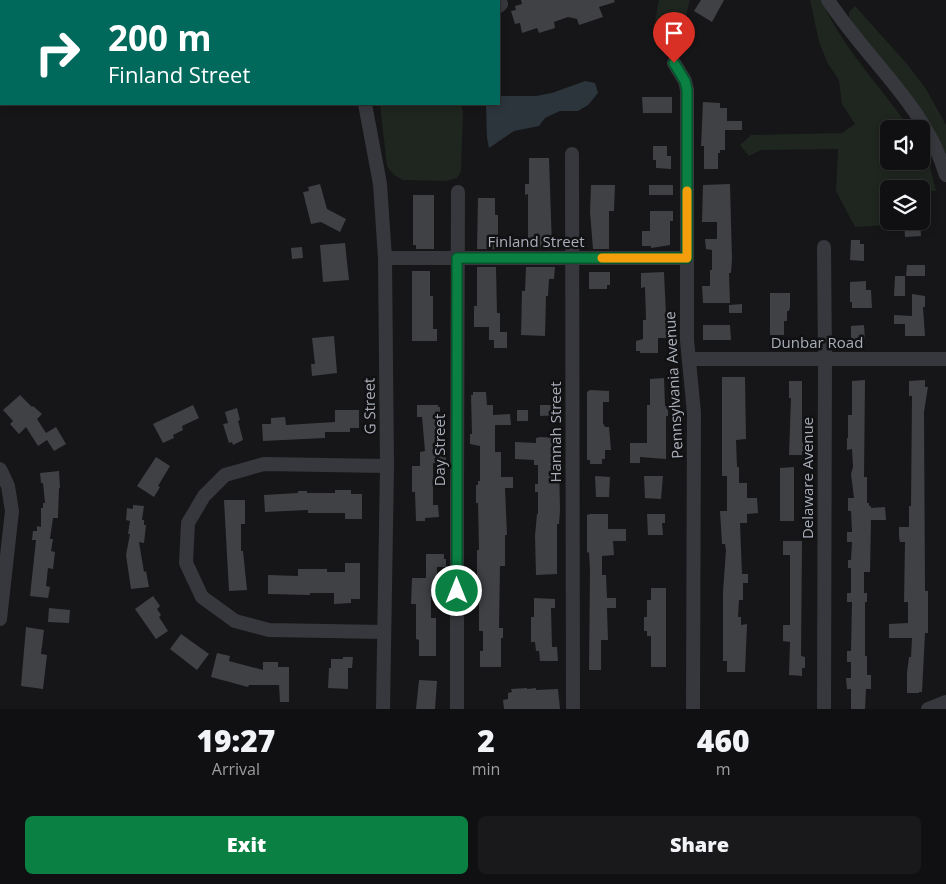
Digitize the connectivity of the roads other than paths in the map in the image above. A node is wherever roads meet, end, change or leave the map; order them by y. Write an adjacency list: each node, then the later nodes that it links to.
1 (828, 0): 5 (street)
2 (674, 63): 11 (street, Pennsylvania Avenue)
3 (365, 105): 8 (street, G Street)
4 (572, 154): 10 (street, Hannah Street)
5 (946, 175)
6 (458, 192): 9 (street, Day Street)
7 (824, 247): 14 (street, Delaware Avenue)
8 (385, 258): 9 (street, Finland Street); 15 (street, G Street)
9 (457, 258): 10 (street, Finland Street); 21 (street, Day Street)
10 (573, 258): 11 (street, Finland Street); 22 (street, Hannah Street)
11 (687, 258): 12 (street, Pennsylvania Avenue)
12 (689, 359): 14 (street, Dunbar Road); 23 (street, Pennsylvania Avenue)
13 (946, 359): 14 (street, Dunbar Road)
14 (825, 360): 24 (street, Delaware Avenue)
15 (387, 466): 18 (street, G Street); 18 (street)
16 (0, 469): 17 (street)
17 (0, 619)
18 (384, 632): 20 (street, G Street)
19 (946, 702): 25 (street)
20 (383, 709)
21 (457, 709)
22 (573, 709)
23 (693, 709)
24 (824, 709)
25 (928, 709)

